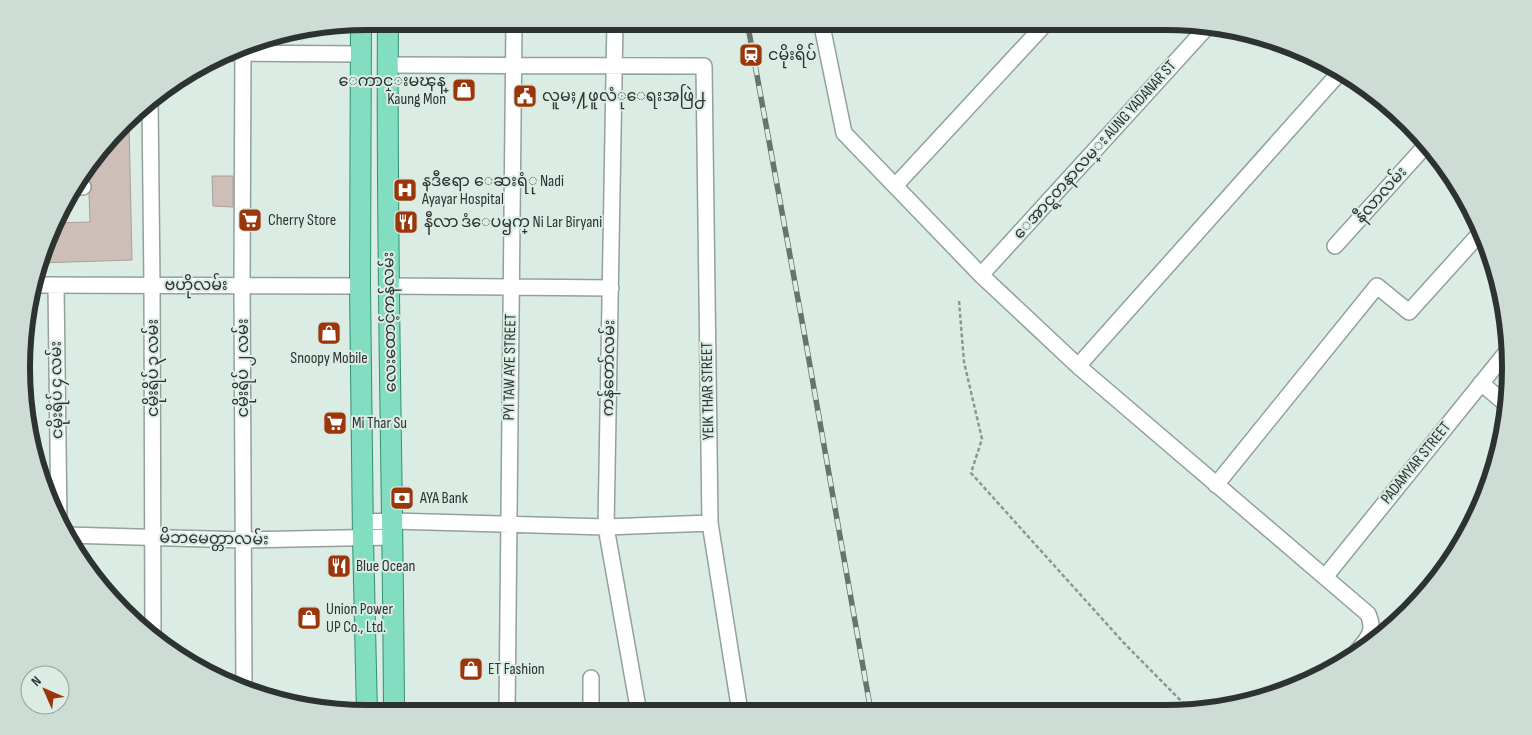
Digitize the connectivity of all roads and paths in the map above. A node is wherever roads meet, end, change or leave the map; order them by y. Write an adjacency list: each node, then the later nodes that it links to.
1 (361, 30): 9 (main road, လေးထောင့်ကန်လမ်း)
2 (388, 30): 11 (main road, လေးထောင့်ကန်လမ်း)
3 (514, 30): 12 (street, PYI TAW AYE STREET)
4 (616, 30): 13 (street, ကန်တော်လမ်း)
5 (822, 30): 19 (street)
6 (1040, 30): 19 (street)
7 (1202, 32): 22 (street, ေအာင္ရတနာလမ္း AUNG YADANAR ST)
8 (250, 51): 9 (street)
9 (361, 54): 17 (main road, လေးထောင့်ကန်လမ်း)
10 (239, 56): 23 (street, ငမိုးရိပ် ၂ လမ်း)
11 (388, 65): 12 (street); 18 (main road, လေးထောင့်ကန်လမ်း)
12 (513, 65): 13 (street); 29 (street, PYI TAW AYE STREET)
13 (615, 66): 30 (street, ကန်တော်လမ်း); 38 (street, YEIK THAR STREET)
14 (1335, 76): 33 (street)
15 (150, 110): 26 (street, ငမိုးရိပ် ၃ လမ်း)
16 (1422, 150): 21 (street, နီလာလမ်း)
17 (360, 152): 18 (main road); 27 (main road, လေးထောင့်ကန်လမ်း)
18 (388, 152): 28 (main road, လေးထောင့်ကန်လမ်း)
19 (895, 186): 22 (street)
20 (1476, 238): 36 (street)
21 (1335, 246)
22 (981, 275): 33 (street)
23 (242, 284): 26 (street, ဗဟိုလမ်း); 27 (street, ဗဟိုလမ်း); 45 (street, ငမိုးရိပ် ၂ လမ်း)
24 (41, 285): 25 (street, ဗဟိုလမ်း)
25 (56, 285): 26 (street, ဗဟိုလမ်း); 37 (street, ငမိုးရိပ် ၄ လမ်း)
26 (152, 285): 44 (street, ငမိုးရိပ် ၃ လမ်း)
27 (360, 286): 28 (main road); 42 (main road, လေးထောင့်ကန်လမ်း)
28 (389, 286): 29 (street); 41 (main road, လေးထောင့်ကန်လမ်း)
29 (511, 286): 30 (street); 39 (street, PYI TAW AYE STREET)
30 (611, 288): 40 (street, ကန်တော်လမ်း)
31 (959, 301): 51 (path)
32 (1502, 358): 34 (street, PADAMYAR STREET)
33 (1078, 366): 36 (street)
34 (1481, 382): 35 (street); 46 (street, PADAMYAR STREET)
35 (1500, 399)
36 (1216, 485): 46 (street)
37 (59, 503)
38 (710, 523): 40 (street, မိဘမေတ္တာလမ်း); 57 (street, YEIK THAR STREET)
39 (509, 524): 40 (street, မိဘမေတ္တာလမ်း); 41 (street, မိဘမေတ္တာလမ်း); 54 (street, PYI TAW AYE STREET)
40 (606, 527): 56 (street, ကန်တော်လမ်း)
41 (393, 529): 42 (street, မိဘမေတ္တာလမ်း); 53 (main road, လေးထောင့်ကန်လမ်း)
42 (363, 530): 45 (street, မိဘမေတ္တာလမ်း); 52 (main road, လေးထောင့်ကန်လမ်း)
43 (75, 535): 44 (street, မိဘမေတ္တာလမ်း)
44 (153, 538): 45 (street, မိဘမေတ္တာလမ်း); 47 (street, ငမိုးရိပ် ၃ လမ်း)
45 (244, 540): 50 (street, ငမိုးရိပ် ၂ လမ်း)
46 (1325, 576): 48 (street)
47 (153, 628)
48 (1369, 636)
49 (591, 678): 55 (street)
50 (244, 681)
51 (1184, 704)
52 (367, 705)
53 (394, 705)
54 (507, 705)
55 (591, 705)
56 (638, 705)
57 (739, 705)

